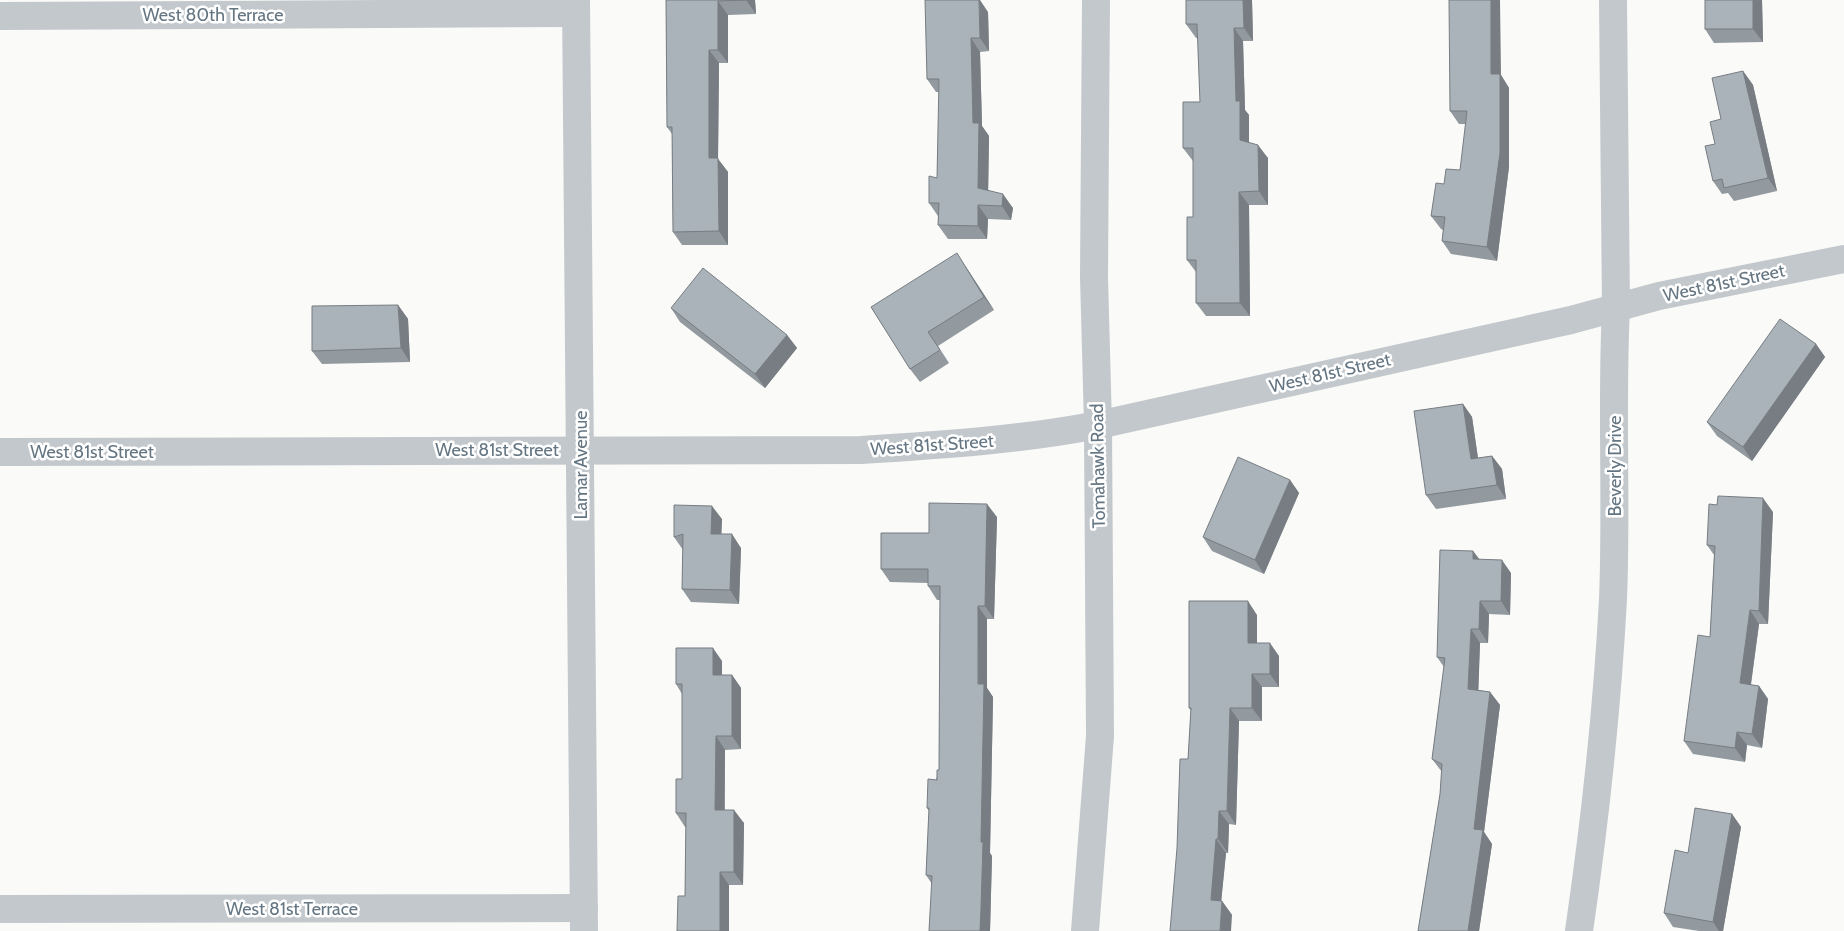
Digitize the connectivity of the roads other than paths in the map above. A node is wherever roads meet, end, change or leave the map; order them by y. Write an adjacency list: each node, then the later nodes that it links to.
1 (1096, 0): 7 (street, Tomahawk Road)
2 (1613, 0): 6 (street, Beverly Drive)
3 (576, 7): 4 (street, West 80th Terrace); 8 (street, Lamar Avenue)
4 (0, 16)
5 (1844, 259): 6 (street, West 81st Street)
6 (1616, 308): 7 (street, West 81st Street); 13 (street, Beverly Drive)
7 (1098, 425): 8 (street, West 81st Street); 12 (street, Tomahawk Road)
8 (580, 450): 9 (street, West 81st Street); 11 (street, Lamar Avenue)
9 (0, 452)
10 (0, 909): 11 (street, West 81st Terrace)
11 (584, 919)
12 (1085, 931)
13 (1579, 931)

